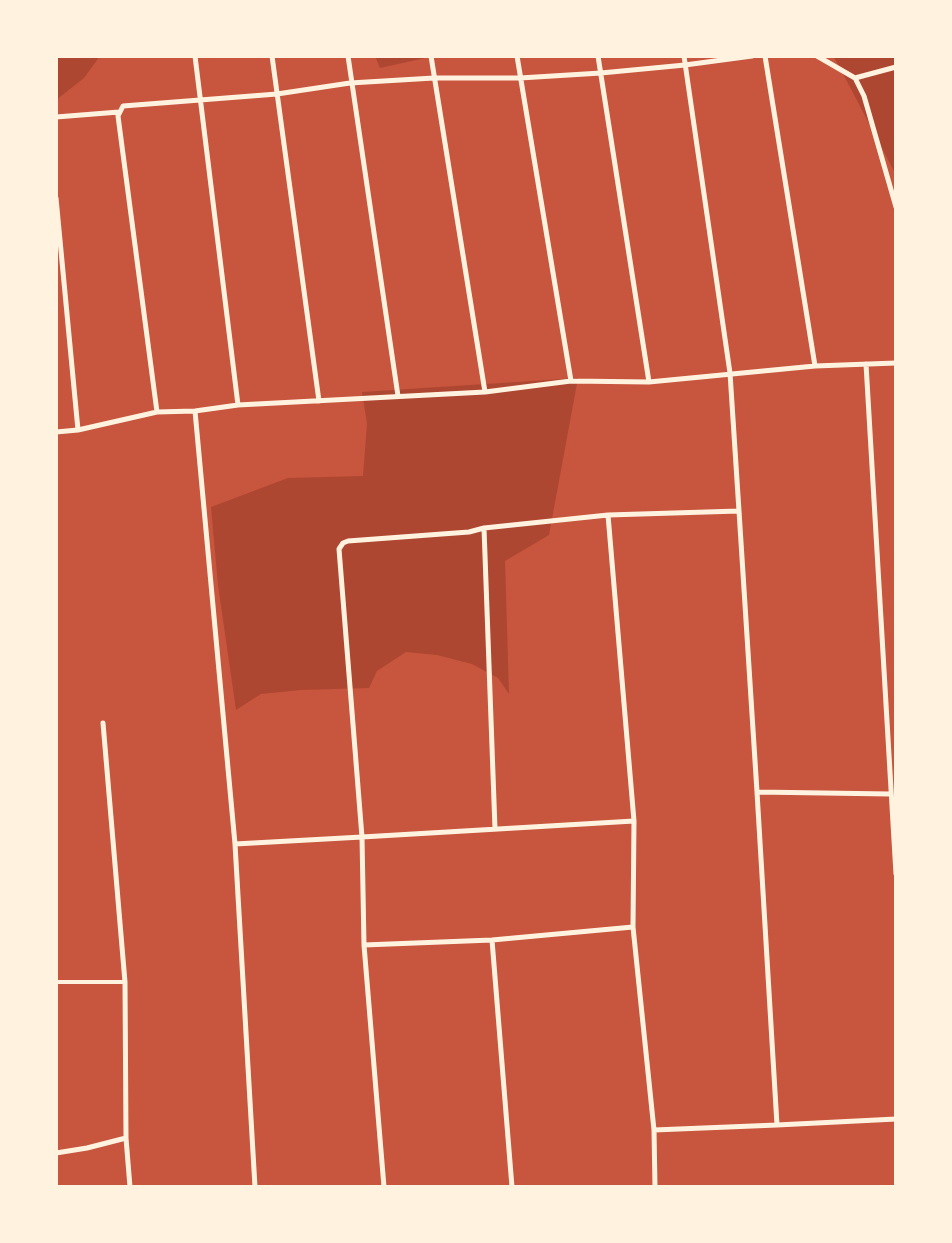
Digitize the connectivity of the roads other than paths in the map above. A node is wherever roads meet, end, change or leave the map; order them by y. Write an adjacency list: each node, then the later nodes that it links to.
1 (195, 56): 19 (street)
2 (272, 56): 18 (street)
3 (348, 56): 17 (street)
4 (431, 56): 14 (street)
5 (517, 56): 15 (street)
6 (598, 56): 13 (street)
7 (684, 56): 11 (street)
8 (752, 56): 11 (street)
9 (765, 56): 26 (street)
10 (817, 56): 16 (street)
11 (685, 65): 13 (street); 27 (street)
12 (896, 67): 16 (street)
13 (601, 73): 15 (street); 29 (street)
14 (434, 78): 15 (street); 17 (street); 30 (street)
15 (520, 78): 28 (street)
16 (856, 78): 23 (street)
17 (350, 83): 18 (street); 31 (street)
18 (277, 94): 19 (street); 32 (street)
19 (200, 101): 20 (street); 33 (street)
20 (119, 112): 21 (street); 34 (street)
21 (56, 117)
22 (56, 198): 36 (street)
23 (896, 206)
24 (896, 363): 25 (street)
25 (866, 364): 26 (street); 43 (street)
26 (815, 366): 27 (street)
27 (730, 373): 29 (street); 38 (street)
28 (571, 381): 29 (street); 30 (street)
29 (649, 382)
30 (485, 392): 31 (street)
31 (398, 396): 32 (street)
32 (319, 401): 33 (street)
33 (238, 405): 35 (street)
34 (157, 412): 35 (street); 36 (street)
35 (195, 412): 47 (street)
36 (78, 430): 37 (street)
37 (56, 432)
38 (739, 511): 39 (street); 42 (street)
39 (608, 516): 40 (street); 44 (street)
40 (484, 528): 45 (street); 46 (street)
41 (103, 723): 53 (street)
42 (757, 792): 43 (street); 55 (street)
43 (890, 794): 48 (street)
44 (634, 821): 45 (street); 49 (street)
45 (495, 829): 46 (street)
46 (362, 837): 47 (street); 51 (street)
47 (235, 844): 60 (street)
48 (896, 874)
49 (633, 926): 50 (street); 56 (street)
50 (492, 940): 51 (street); 62 (street)
51 (364, 945): 61 (street)
52 (56, 982): 53 (lane)
53 (124, 982): 57 (street)
54 (896, 1120): 55 (street)
55 (777, 1125): 56 (street)
56 (654, 1130): 63 (street)
57 (126, 1138): 58 (street); 59 (street)
58 (56, 1153)
59 (130, 1187)
60 (255, 1187)
61 (384, 1187)
62 (512, 1187)
63 (655, 1187)

